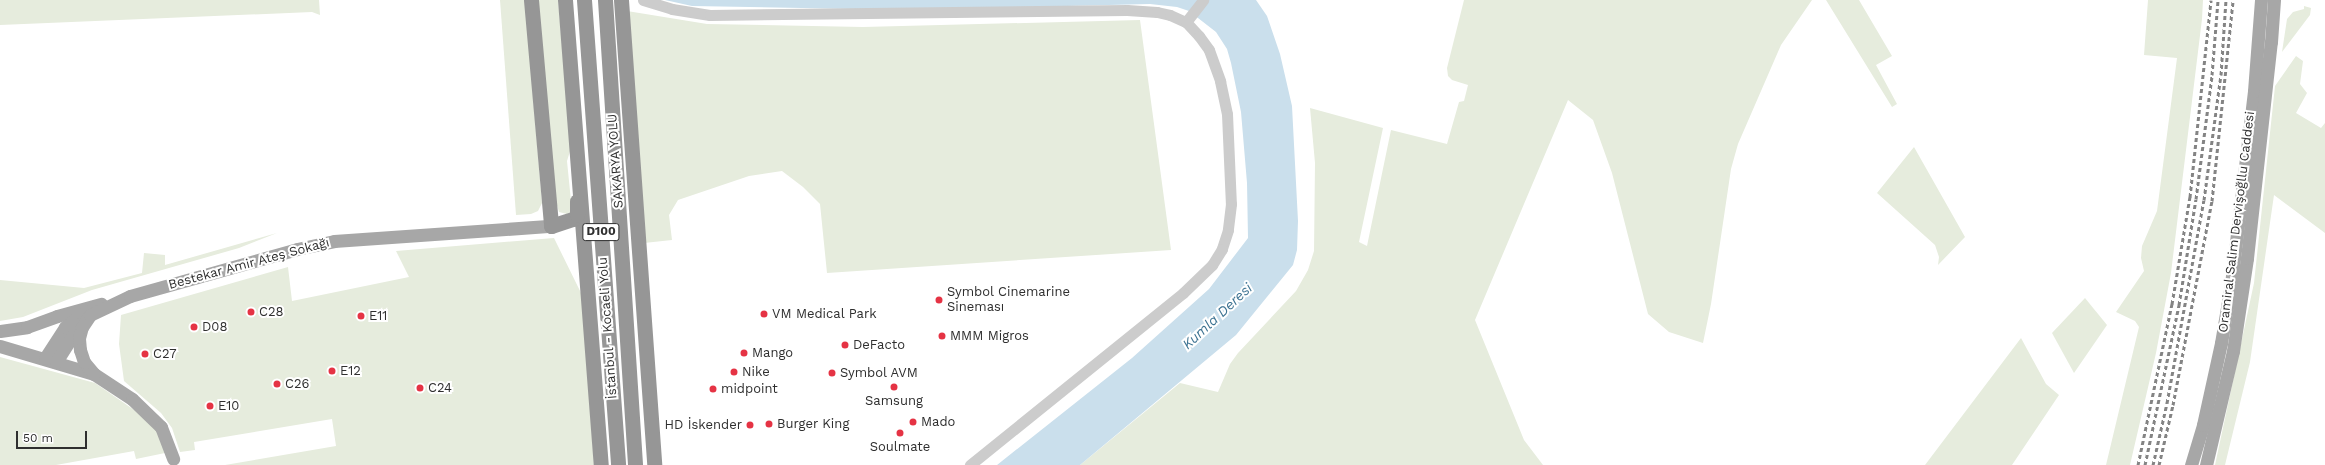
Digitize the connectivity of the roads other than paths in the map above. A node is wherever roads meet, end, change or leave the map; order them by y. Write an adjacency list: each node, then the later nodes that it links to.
1 (531, 0): 12 (highway)
2 (565, 0): 11 (highway)
3 (584, 0): 23 (highway, İstanbul - Kocaeli Yolu / D100)
4 (605, 0): 24 (highway, SAKARYA YOLU / D100)
5 (621, 0): 25 (highway)
6 (643, 0): 10 (street)
7 (1203, 0): 10 (street)
8 (2261, 0): 27 (main road, Oramiral Salim Dervişoğllu Caddesi)
9 (2274, 0): 28 (main road, Oramiral Salim Dervişoğllu Caddesi)
10 (1188, 20): 26 (street)
11 (577, 150): 12 (highway); 13 (highway)
12 (551, 226): 13 (highway); 14 (main road, Bestekar Amir Ateş Sokağı)
13 (586, 254): 22 (highway)
14 (130, 296): 15 (main road); 16 (main road, Bestekar Amir Ateş Sokağı)
15 (108, 302): 17 (main road); 19 (main road)
16 (90, 315): 19 (main road, Bestekar Amir Ateş Sokağı); 20 (main road)
17 (0, 331)
18 (0, 346): 19 (main road)
19 (51, 360): 20 (main road)
20 (94, 374): 21 (main road)
21 (174, 462)
22 (602, 465)
23 (618, 465)
24 (635, 465)
25 (654, 465)
26 (970, 465)
27 (2191, 465)
28 (2206, 465)

